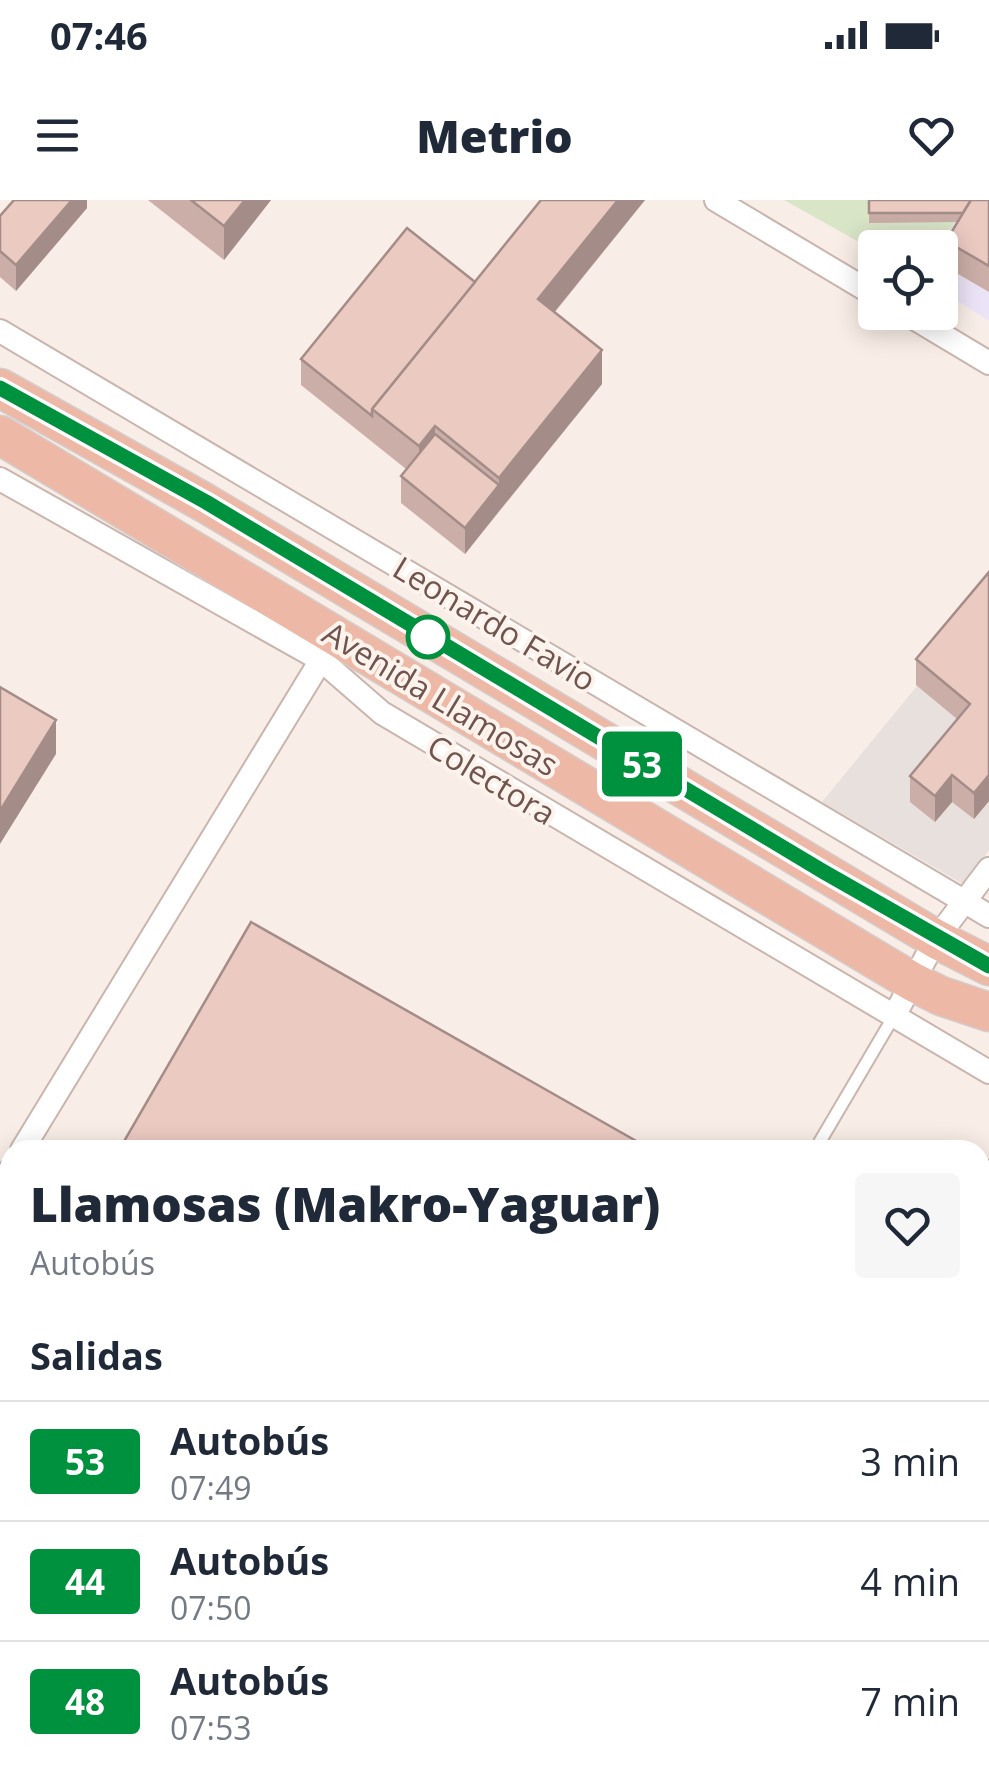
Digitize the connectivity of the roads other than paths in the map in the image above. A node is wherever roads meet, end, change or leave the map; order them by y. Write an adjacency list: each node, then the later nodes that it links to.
1 (716, 200): 2 (street)
2 (858, 285)
3 (934, 330): 5 (street)
4 (0, 331): 11 (street, Leonardo Favio)
5 (989, 363)
6 (0, 388): 13 (highway)
7 (0, 435): 15 (highway, Avenida Llamosas)
8 (0, 479): 9 (street, Colectora)
9 (320, 660): 17 (street, Colectora); 19 (street)
10 (989, 870): 11 (street)
11 (964, 902): 12 (street, Leonardo Favio); 13 (street)
12 (989, 916)
13 (936, 939): 14 (highway); 15 (street)
14 (989, 966)
15 (913, 982): 16 (highway, Avenida Llamosas); 17 (street)
16 (989, 1012)
17 (894, 1016): 18 (street, Colectora); 20 (lane)
18 (989, 1072)
19 (28, 1140)
20 (821, 1140)

